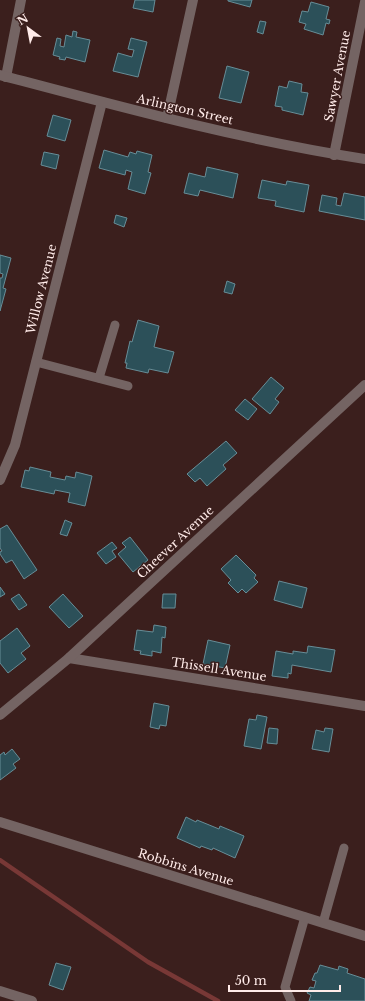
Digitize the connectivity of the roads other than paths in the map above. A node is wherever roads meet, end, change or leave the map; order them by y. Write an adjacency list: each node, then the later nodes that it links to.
1 (21, 0): 4 (street)
2 (193, 0): 6 (street)
3 (365, 2): 7 (street, Sawyer Avenue)
4 (3, 76): 5 (street, Arlington Street)
5 (102, 102): 6 (street, Arlington Street); 10 (street, Willow Avenue)
6 (167, 118): 7 (street, Arlington Street)
7 (334, 155): 8 (street, Arlington Street)
8 (365, 159)
9 (114, 325): 11 (lane)
10 (36, 362): 11 (lane); 14 (street, Willow Avenue)
11 (99, 378): 13 (lane)
12 (365, 385): 15 (street, Cheever Avenue)
13 (128, 386)
14 (0, 480)
15 (69, 658): 16 (street, Thissell Avenue); 17 (street, Cheever Avenue)
16 (365, 706)
17 (0, 715)
18 (0, 822): 20 (street, Robbins Avenue)
19 (344, 848): 21 (lane)
20 (305, 917): 21 (street, Robbins Avenue); 25 (lane)
21 (322, 923): 22 (street, Robbins Avenue)
22 (365, 936)
23 (0, 991): 24 (street)
24 (32, 1001)
25 (291, 1001)

